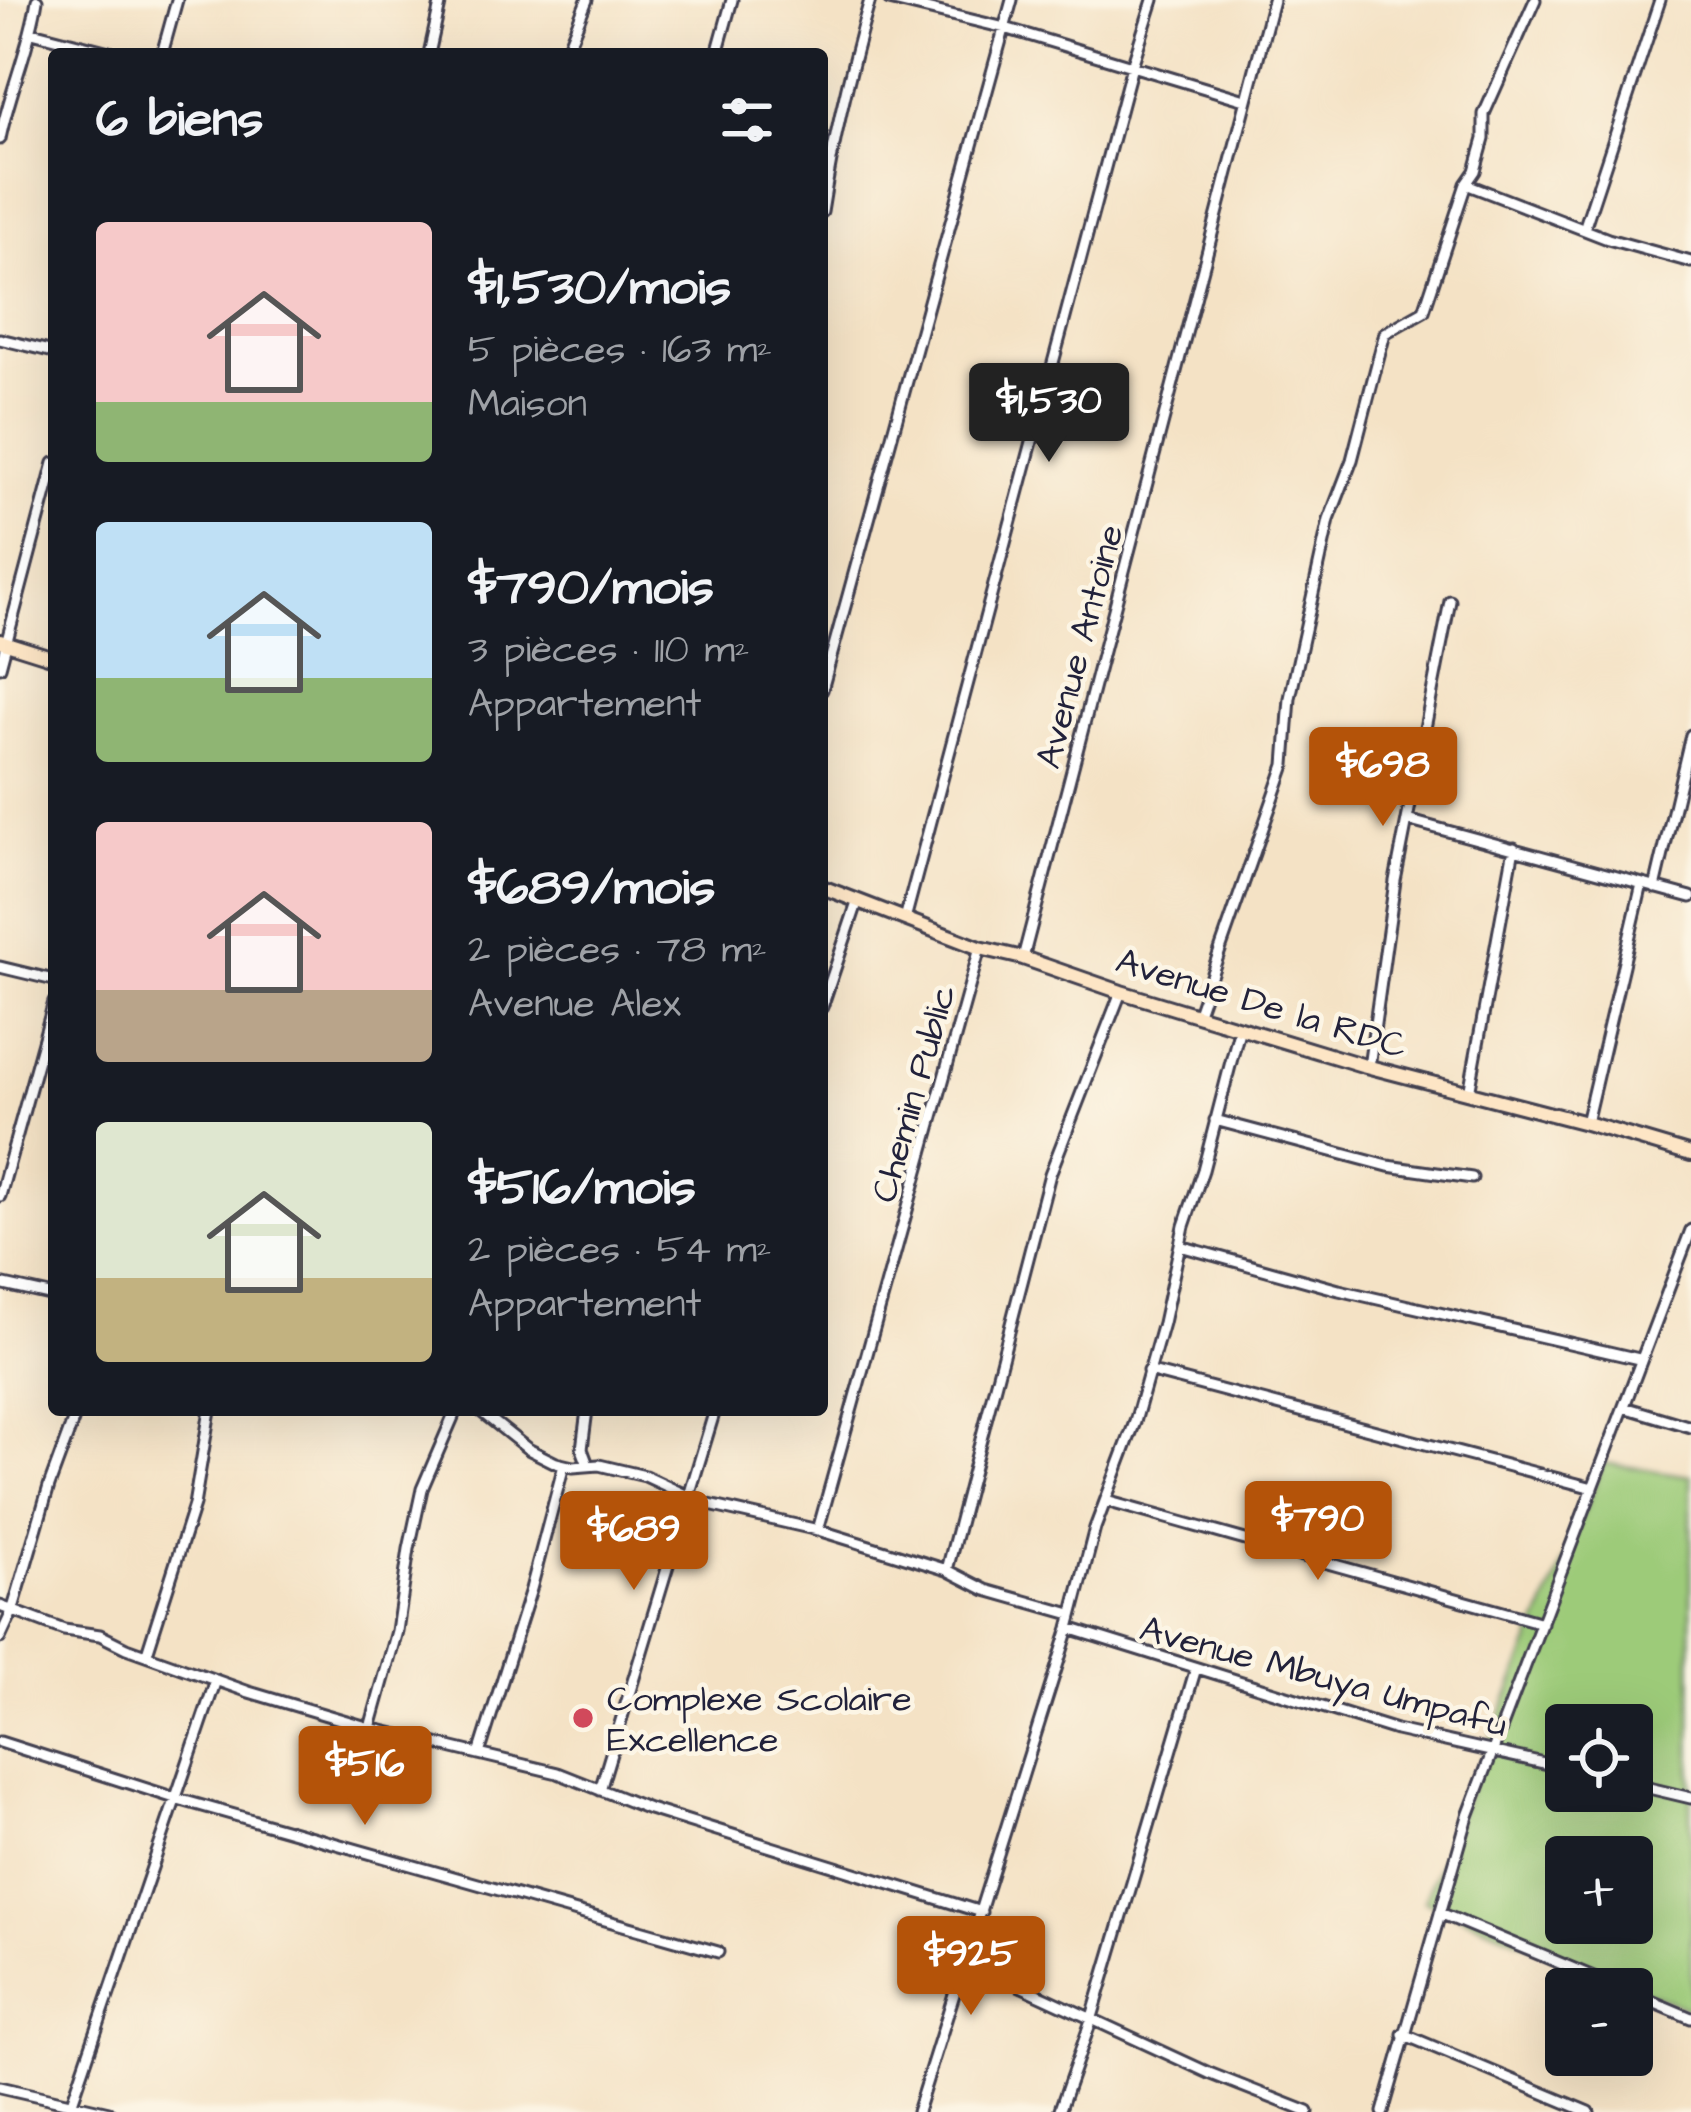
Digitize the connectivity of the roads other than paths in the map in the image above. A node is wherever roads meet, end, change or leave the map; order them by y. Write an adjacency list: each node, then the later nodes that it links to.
1 (37, 0): 14 (street)
2 (176, 0): 16 (street)
3 (441, 0): 17 (street)
4 (587, 0): 18 (street)
5 (731, 0): 19 (street)
6 (870, 0): 24 (street)
7 (889, 0): 13 (street)
8 (1012, 0): 13 (street)
9 (1153, 0): 20 (street)
10 (1273, 0): 21 (street, Avenue Antoine)
11 (1535, 0): 25 (street)
12 (1660, 0): 26 (street)
13 (1005, 28): 20 (street); 35 (street)
14 (32, 32): 15 (street); 22 (street)
15 (94, 48)
16 (164, 48)
17 (430, 48)
18 (567, 48)
19 (719, 48)
20 (1132, 66): 21 (street); 44 (street)
21 (1245, 100): 46 (street, Avenue Antoine)
22 (5, 104): 23 (street)
23 (0, 139)
24 (828, 169)
25 (1466, 184): 26 (street); 51 (street)
26 (1584, 230): 27 (street)
27 (1691, 262)
28 (0, 339): 29 (street)
29 (48, 351)
30 (48, 484): 32 (street)
31 (1450, 601): 37 (street)
32 (3, 642): 33 (street); 34 (street)
33 (48, 656)
34 (0, 667)
35 (828, 668)
36 (1691, 735): 40 (street)
37 (1408, 820): 38 (street); 54 (street)
38 (1514, 848): 39 (street); 55 (street)
39 (1642, 884): 40 (street); 57 (street)
40 (1655, 888): 42 (street)
41 (828, 890): 43 (street, Avenue De la RDC)
42 (1691, 897)
43 (857, 903): 44 (street, Avenue De la RDC); 49 (street)
44 (905, 919): 45 (street, Avenue De la RDC)
45 (980, 948): 46 (street, Avenue De la RDC); 80 (street, Chemin Public)
46 (1023, 958): 50 (street, Avenue De la RDC)
47 (0, 967): 48 (street)
48 (48, 979)
49 (828, 988)
50 (1121, 992): 51 (street, Avenue De la RDC); 81 (street)
51 (1198, 1013): 53 (street, Avenue De la RDC)
52 (48, 1024): 60 (street)
53 (1241, 1026): 54 (street, Avenue De la RDC); 56 (street)
54 (1369, 1066): 55 (street, Avenue De la RDC)
55 (1469, 1093): 57 (street, Avenue De la RDC)
56 (1215, 1120): 59 (street); 62 (street)
57 (1586, 1123): 58 (street, Avenue De la RDC)
58 (1691, 1154)
59 (1472, 1178)
60 (0, 1196)
61 (1691, 1230): 65 (street)
62 (1180, 1246): 65 (street); 66 (street)
63 (0, 1284): 64 (street)
64 (48, 1295)
65 (1639, 1359): 67 (street)
66 (1148, 1371): 77 (street); 79 (street)
67 (1624, 1407): 74 (street); 77 (street)
68 (75, 1416): 83 (street)
69 (209, 1416): 88 (street)
70 (453, 1416): 91 (street)
71 (487, 1416): 76 (street)
72 (586, 1416): 75 (street)
73 (713, 1416): 78 (street)
74 (1691, 1426)
75 (588, 1465): 76 (street); 78 (street)
76 (564, 1466): 94 (street)
77 (1593, 1488): 85 (street)
78 (688, 1496): 80 (street); 97 (street)
79 (1106, 1501): 84 (street); 85 (street)
80 (818, 1530): 81 (street)
81 (947, 1570): 84 (street)
82 (0, 1606): 83 (street)
83 (12, 1612): 87 (street); 88 (street)
84 (1071, 1614): 86 (street)
85 (1543, 1622): 93 (street)
86 (1069, 1628): 89 (street, Avenue Mbuya Umpafu); 100 (street)
87 (0, 1638)
88 (146, 1653): 90 (street)
89 (1196, 1669): 93 (street, Avenue Mbuya Umpafu); 107 (street)
90 (216, 1680): 91 (street); 99 (street)
91 (370, 1728): 94 (street)
92 (0, 1742): 99 (street)
93 (1495, 1751): 95 (street, Avenue Mbuya Umpafu); 101 (street)
94 (479, 1754): 97 (street)
95 (1545, 1763)
96 (1653, 1789): 98 (street)
97 (599, 1790): 100 (street)
98 (1691, 1798)
99 (178, 1799): 102 (street); 110 (street)
100 (982, 1912): 103 (street)
101 (1440, 1913): 104 (street); 108 (street)
102 (718, 1952)
103 (966, 1961): 107 (street); 113 (street)
104 (1572, 1968)
105 (1653, 2002): 106 (street)
106 (1691, 2018)
107 (1092, 2019): 111 (street); 114 (street)
108 (1403, 2034): 116 (street); 117 (street)
109 (0, 2087): 110 (street)
110 (71, 2105): 112 (street)
111 (1272, 2106): 115 (street)
112 (110, 2112)
113 (917, 2112)
114 (1059, 2112)
115 (1309, 2112)
116 (1383, 2112)
117 (1589, 2112)

